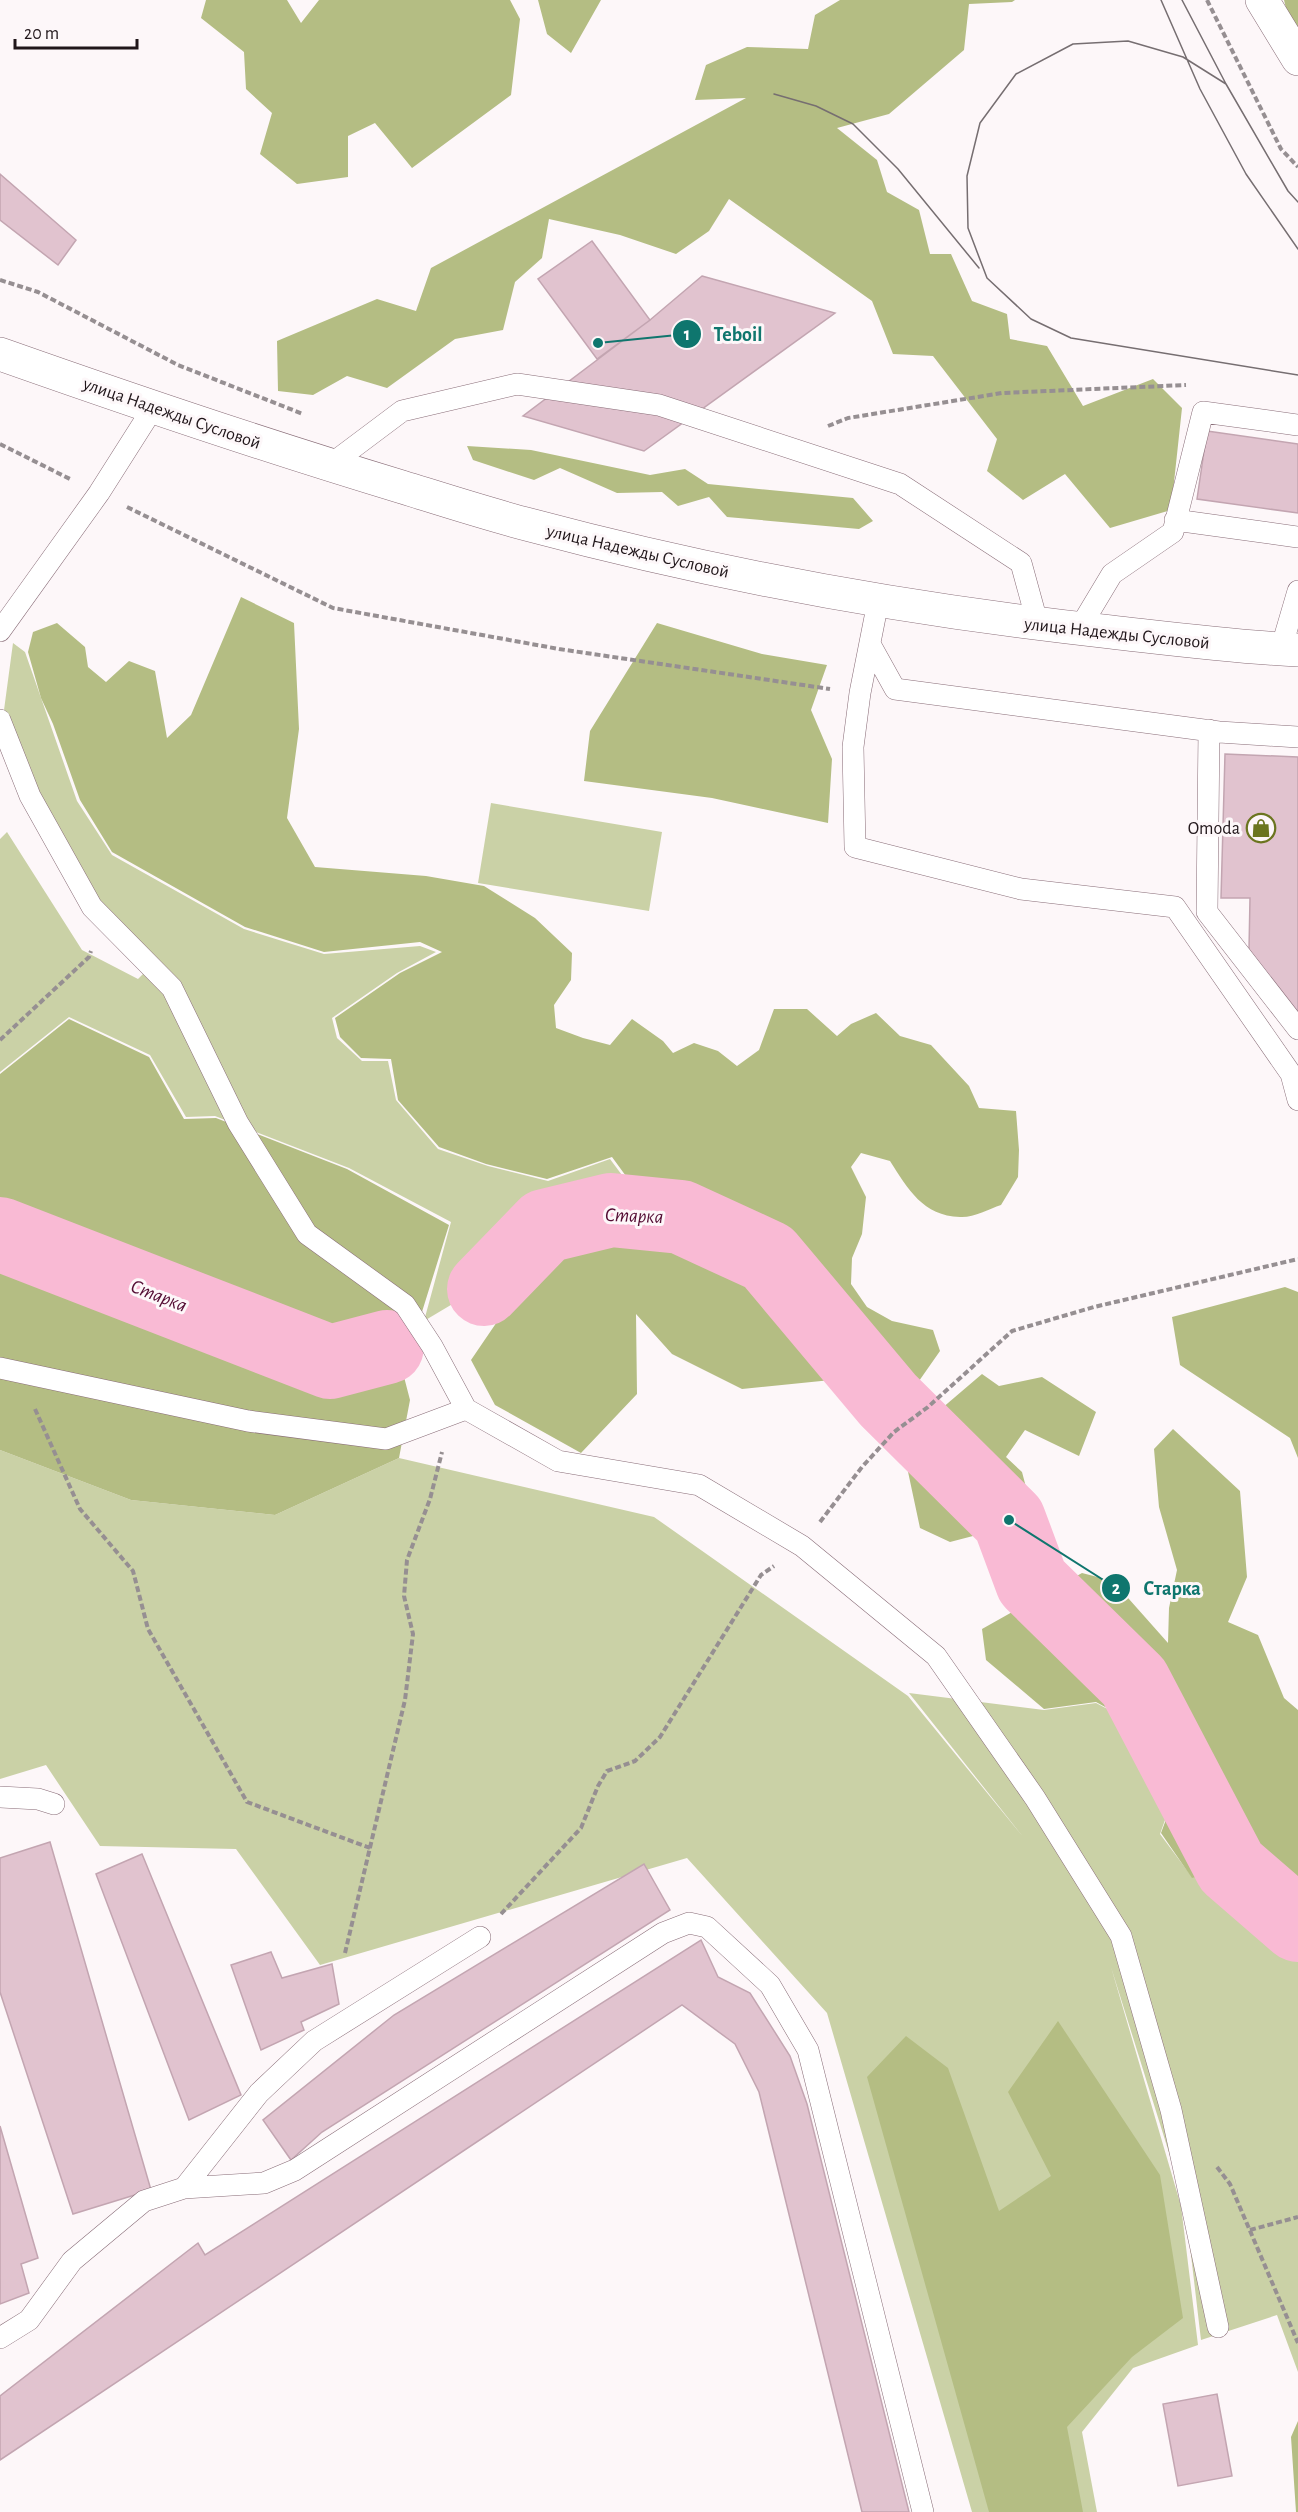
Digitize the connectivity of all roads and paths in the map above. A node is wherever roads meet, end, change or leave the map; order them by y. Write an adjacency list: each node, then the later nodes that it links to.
1 (1207, 0): 4 (path)
2 (1262, 0): 3 (main road)
3 (1298, 59)
4 (1298, 167)
5 (0, 280): 9 (path)
6 (0, 354): 8 (main road, улица Надежды Сусловой)
7 (1187, 385): 12 (path)
8 (153, 408): 13 (main road, улица Надежды Сусловой); 14 (lane)
9 (310, 417)
10 (1298, 425): 15 (lane)
11 (0, 444): 14 (path)
12 (780, 445): 13 (lane); 19 (lane)
13 (330, 465): 18 (main road, улица Надежды Сусловой)
14 (99, 494): 21 (lane); 24 (path)
15 (1174, 526): 16 (lane); 20 (lane)
16 (1298, 537)
17 (1298, 591): 23 (lane)
18 (878, 602): 19 (main road, улица Надежды Сусловой); 22 (lane)
19 (1038, 625): 20 (main road, улица Надежды Сусловой)
20 (1079, 629): 23 (main road, улица Надежды Сусловой)
21 (0, 631)
22 (870, 644): 24 (lane); 26 (lane)
23 (1289, 649)
24 (860, 693): 31 (lane)
25 (0, 720): 28 (lane)
26 (1209, 730): 27 (lane); 29 (lane)
27 (1298, 737)
28 (105, 918): 30 (path); 34 (lane)
29 (1298, 1029)
30 (0, 1040)
31 (1298, 1100)
32 (1298, 1259): 36 (path)
33 (10, 1370): 35 (lane); 39 (path)
34 (466, 1409): 35 (lane); 36 (lane)
35 (441, 1418): 39 (path)
36 (802, 1546): 40 (path); 46 (lane)
37 (0, 1797): 38 (lane)
38 (54, 1804)
39 (370, 1848): 41 (path)
40 (480, 1937): 43 (lane)
41 (345, 1953)
42 (1215, 2165): 45 (path)
43 (184, 2188): 47 (lane); 49 (lane)
44 (1298, 2217): 45 (path)
45 (1250, 2230): 48 (path)
46 (1218, 2326)
47 (0, 2338)
48 (1298, 2343)
49 (923, 2512)

